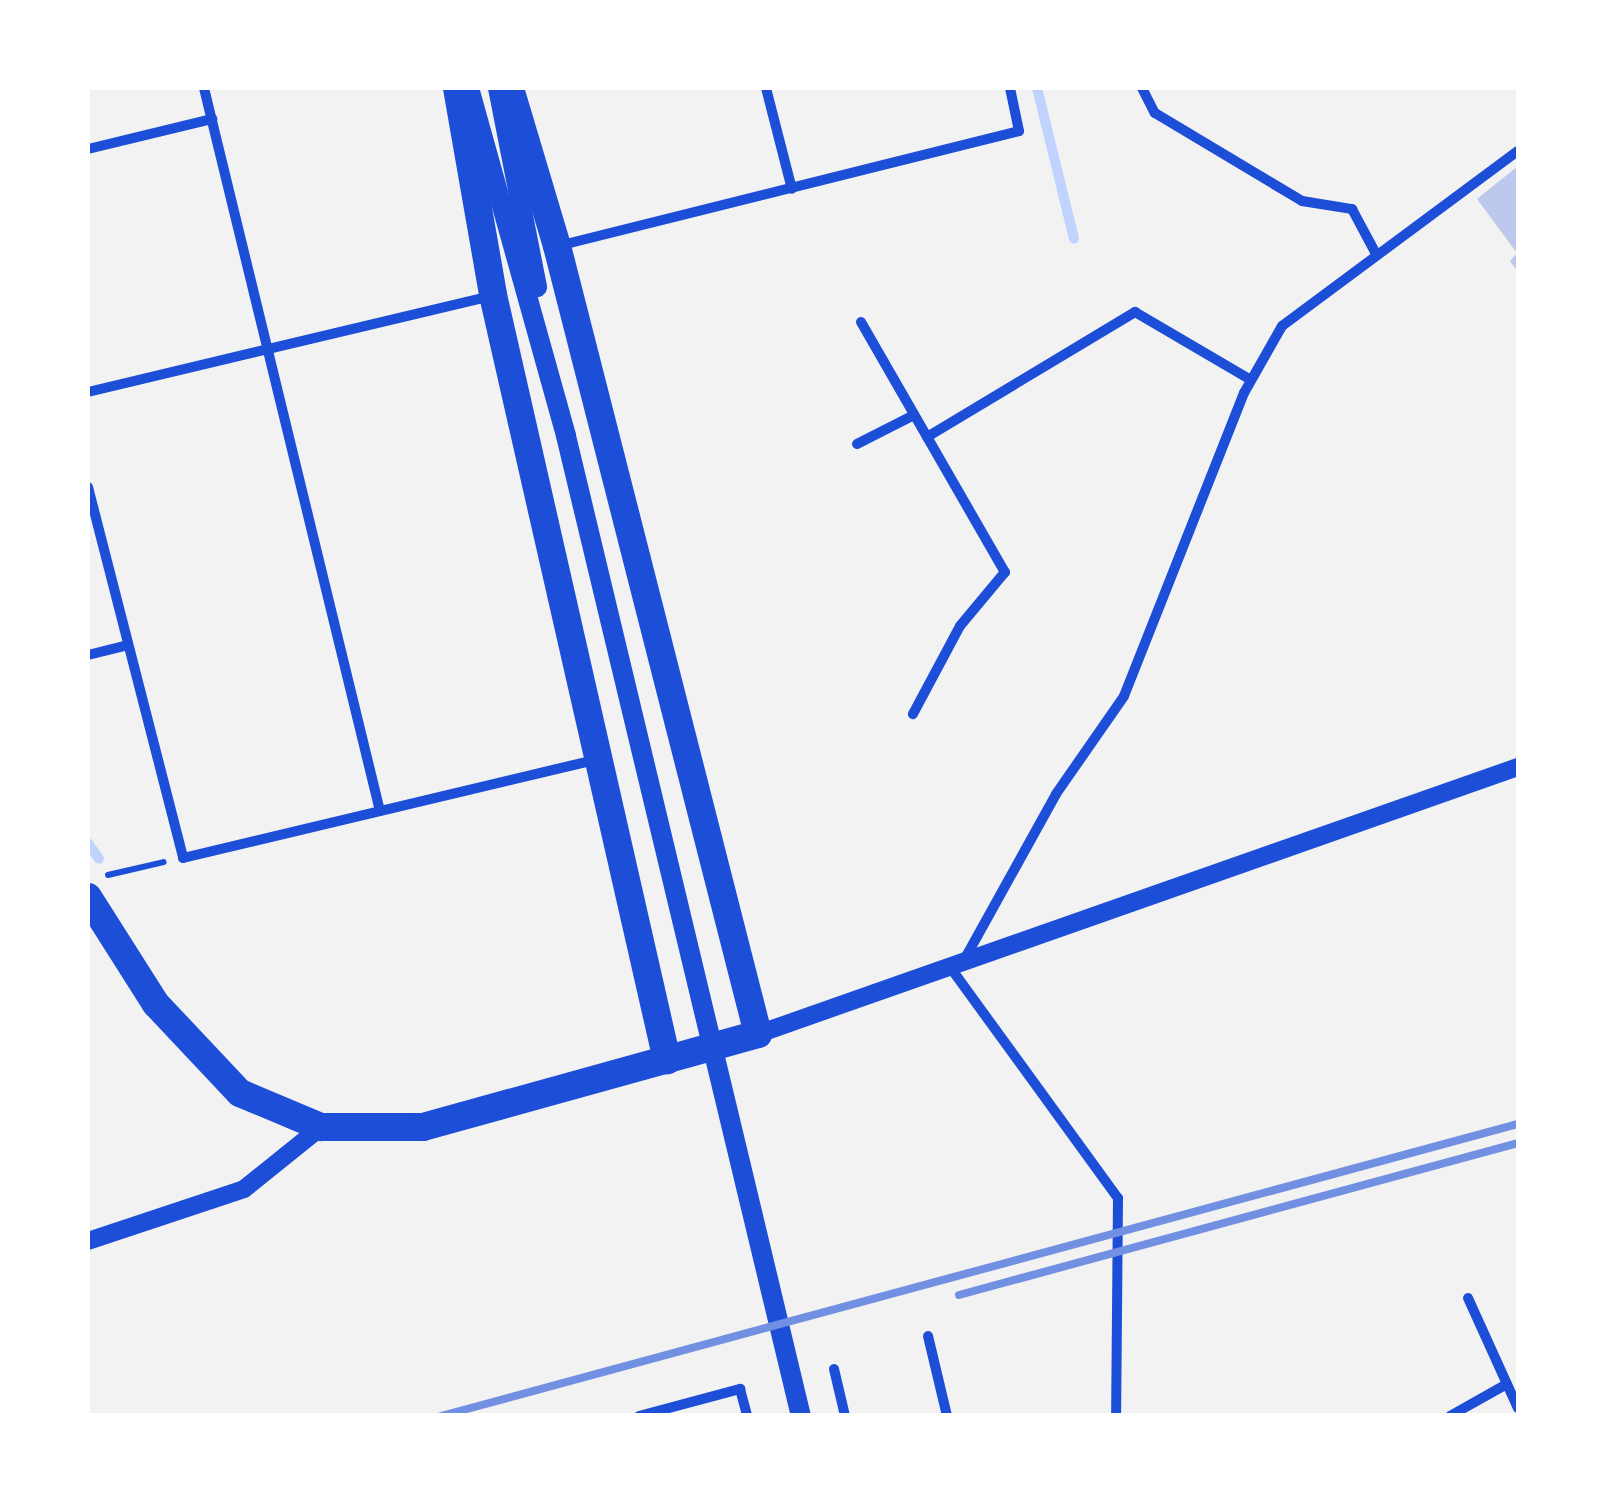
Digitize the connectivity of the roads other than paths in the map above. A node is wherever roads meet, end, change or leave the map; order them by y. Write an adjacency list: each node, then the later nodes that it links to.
1 (204, 88): 9 (street)
2 (457, 88): 15 (highway)
3 (469, 88): 21 (main road)
4 (498, 88): 21 (main road)
5 (510, 88): 13 (highway)
6 (766, 88): 12 (street)
7 (1010, 88): 12 (street)
8 (1142, 88): 14 (street)
9 (212, 119): 10 (street); 17 (street)
10 (88, 150)
11 (1518, 150): 14 (street)
12 (792, 189): 13 (street)
13 (557, 246): 34 (highway)
14 (1375, 252): 18 (street)
15 (494, 295): 17 (street); 29 (highway)
16 (861, 322): 20 (street)
17 (269, 350): 19 (street); 31 (street)
18 (1251, 380): 22 (street); 33 (street)
19 (88, 392)
20 (914, 415): 22 (street); 23 (street)
21 (566, 436): 45 (main road)
22 (927, 438): 28 (street)
23 (857, 444)
24 (88, 487): 25 (street)
25 (93, 532): 26 (street)
26 (128, 645): 27 (street); 31 (street)
27 (88, 656)
28 (913, 714)
29 (602, 758): 31 (street); 35 (highway)
30 (1518, 767): 33 (street)
31 (380, 811)
32 (88, 896): 36 (highway)
33 (956, 964): 34 (street); 48 (street)
34 (758, 1034): 35 (highway)
35 (667, 1060): 36 (highway)
36 (320, 1127): 37 (street)
37 (88, 1241)
38 (1468, 1298): 41 (street)
39 (928, 1336): 47 (street)
40 (834, 1369): 46 (street)
41 (1507, 1384): 42 (street); 49 (street)
42 (1518, 1408)
43 (639, 1416): 44 (street)
44 (747, 1416)
45 (801, 1416)
46 (845, 1416)
47 (948, 1416)
48 (1116, 1416)
49 (1450, 1416)

